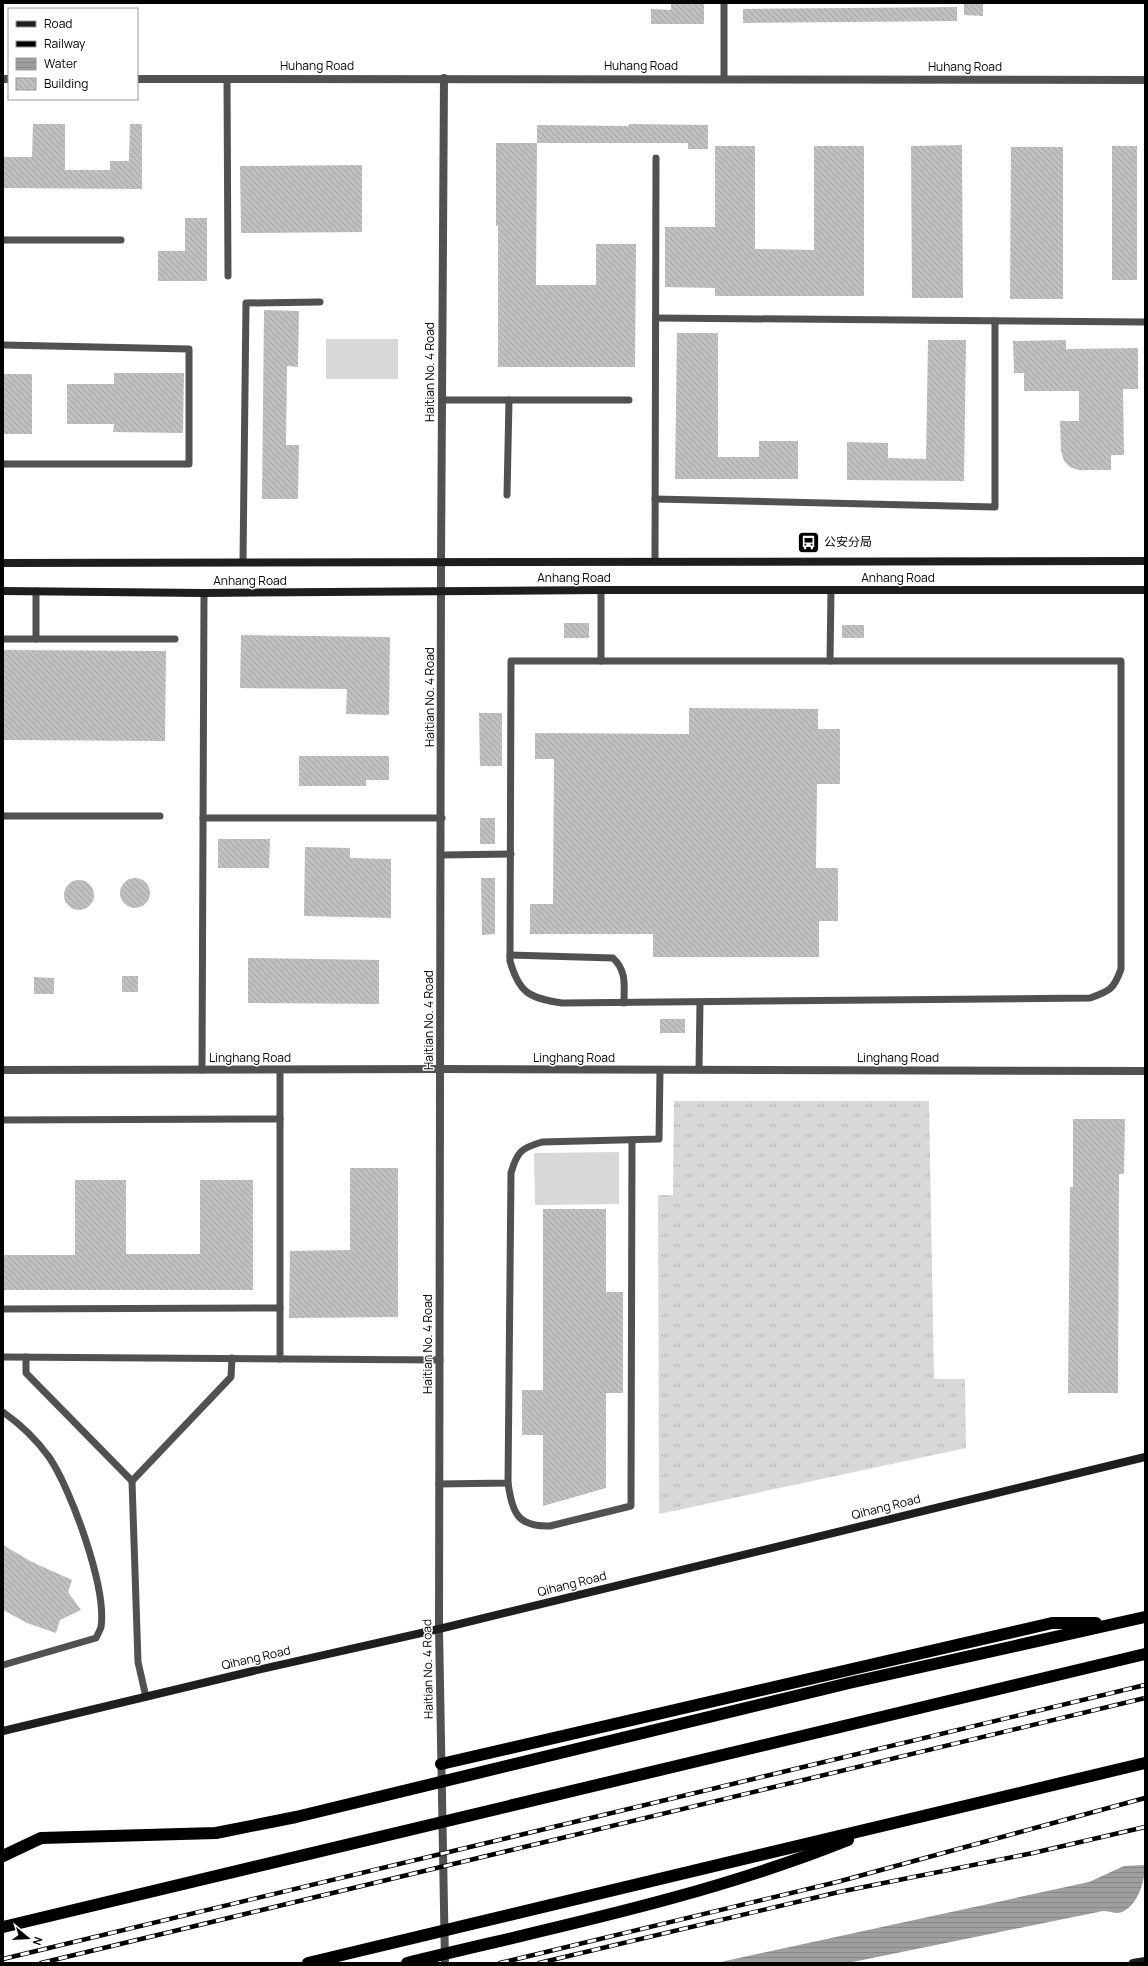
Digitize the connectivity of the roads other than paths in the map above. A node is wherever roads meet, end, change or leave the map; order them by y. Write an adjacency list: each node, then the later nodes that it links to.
1 (724, 3): 5 (lane)
2 (228, 78): 3 (street, Huhang Road); 4 (street, Huhang Road); 10 (lane)
3 (444, 78): 5 (street, Huhang Road); 16 (street, Haitian No. 4 Road)
4 (138, 79)
5 (724, 79): 6 (street, Huhang Road)
6 (1145, 80)
7 (656, 158): 12 (lane)
8 (3, 240): 9 (lane)
9 (121, 240)
10 (228, 276)
11 (320, 302): 23 (lane)
12 (656, 318): 13 (lane); 21 (lane)
13 (995, 321): 14 (lane); 21 (lane)
14 (1145, 322)
15 (3, 345): 19 (lane)
16 (442, 400): 17 (lane); 24 (street, Haitian No. 4 Road)
17 (509, 400): 18 (lane); 20 (lane)
18 (629, 400)
19 (3, 464)
20 (507, 495)
21 (655, 499): 25 (lane)
22 (1145, 561): 25 (street, Anhang Road)
23 (243, 562): 24 (street, Anhang Road); 26 (street, Anhang Road)
24 (441, 562): 25 (street, Anhang Road); 32 (street, Haitian No. 4 Road)
25 (655, 562)
26 (3, 563)
27 (601, 590): 28 (street, Anhang Road); 32 (street, Anhang Road); 37 (lane)
28 (831, 590): 29 (street, Anhang Road); 38 (lane)
29 (1145, 590)
30 (3, 591): 31 (street, Anhang Road)
31 (36, 591): 33 (street, Anhang Road); 35 (lane)
32 (441, 591): 33 (street, Anhang Road); 42 (street, Haitian No. 4 Road)
33 (204, 593): 41 (lane)
34 (3, 639): 35 (lane)
35 (36, 639): 36 (lane)
36 (175, 639)
37 (601, 661): 38 (lane); 43 (lane)
38 (830, 661): 46 (lane)
39 (3, 816): 40 (lane)
40 (160, 816)
41 (203, 818): 42 (lane); 50 (lane)
42 (442, 818): 44 (street, Haitian No. 4 Road)
43 (510, 854): 44 (lane); 45 (lane)
44 (442, 855): 48 (street, Haitian No. 4 Road)
45 (510, 955): 47 (lane); 47 (lane)
46 (700, 1002): 47 (lane); 53 (lane)
47 (624, 1003)
48 (441, 1069): 51 (street, Linghang Road); 52 (street, Linghang Road); 64 (street, Haitian No. 4 Road)
49 (3, 1070): 50 (street, Linghang Road)
50 (202, 1070): 51 (street, Linghang Road)
51 (280, 1070): 55 (lane)
52 (660, 1070): 53 (street, Linghang Road); 57 (lane)
53 (699, 1070): 54 (street, Linghang Road)
54 (1145, 1071)
55 (280, 1119): 56 (lane); 58 (lane)
56 (3, 1120)
57 (632, 1140): 68 (lane); 68 (lane)
58 (280, 1308): 59 (lane); 63 (lane)
59 (3, 1309)
60 (3, 1357): 61 (lane)
61 (26, 1357): 62 (lane); 67 (lane)
62 (232, 1358): 63 (lane); 67 (lane)
63 (280, 1359): 64 (lane)
64 (440, 1360): 69 (street, Haitian No. 4 Road)
65 (3, 1412): 74 (lane)
66 (1145, 1457): 72 (street, Qihang Road)
67 (132, 1481): 75 (lane)
68 (508, 1483): 69 (lane)
69 (440, 1484): 72 (street, Haitian No. 4 Road)
70 (1145, 1617): 71 (highway)
71 (1118, 1623): 78 (highway); 80 (highway)
72 (439, 1628): 75 (street, Qihang Road); 78 (street, Haitian No. 4 Road)
73 (1145, 1654): 81 (highway)
74 (3, 1666)
75 (146, 1696): 76 (street, Qihang Road)
76 (3, 1731)
77 (1145, 1763): 79 (highway)
78 (441, 1764): 85 (street, Haitian No. 4 Road)
79 (886, 1825): 83 (highway); 84 (highway)
80 (3, 1856)
81 (3, 1927)
82 (1145, 1961): 86 (street)
83 (308, 1963)
84 (407, 1963)
85 (444, 1963)
86 (1133, 1963)

